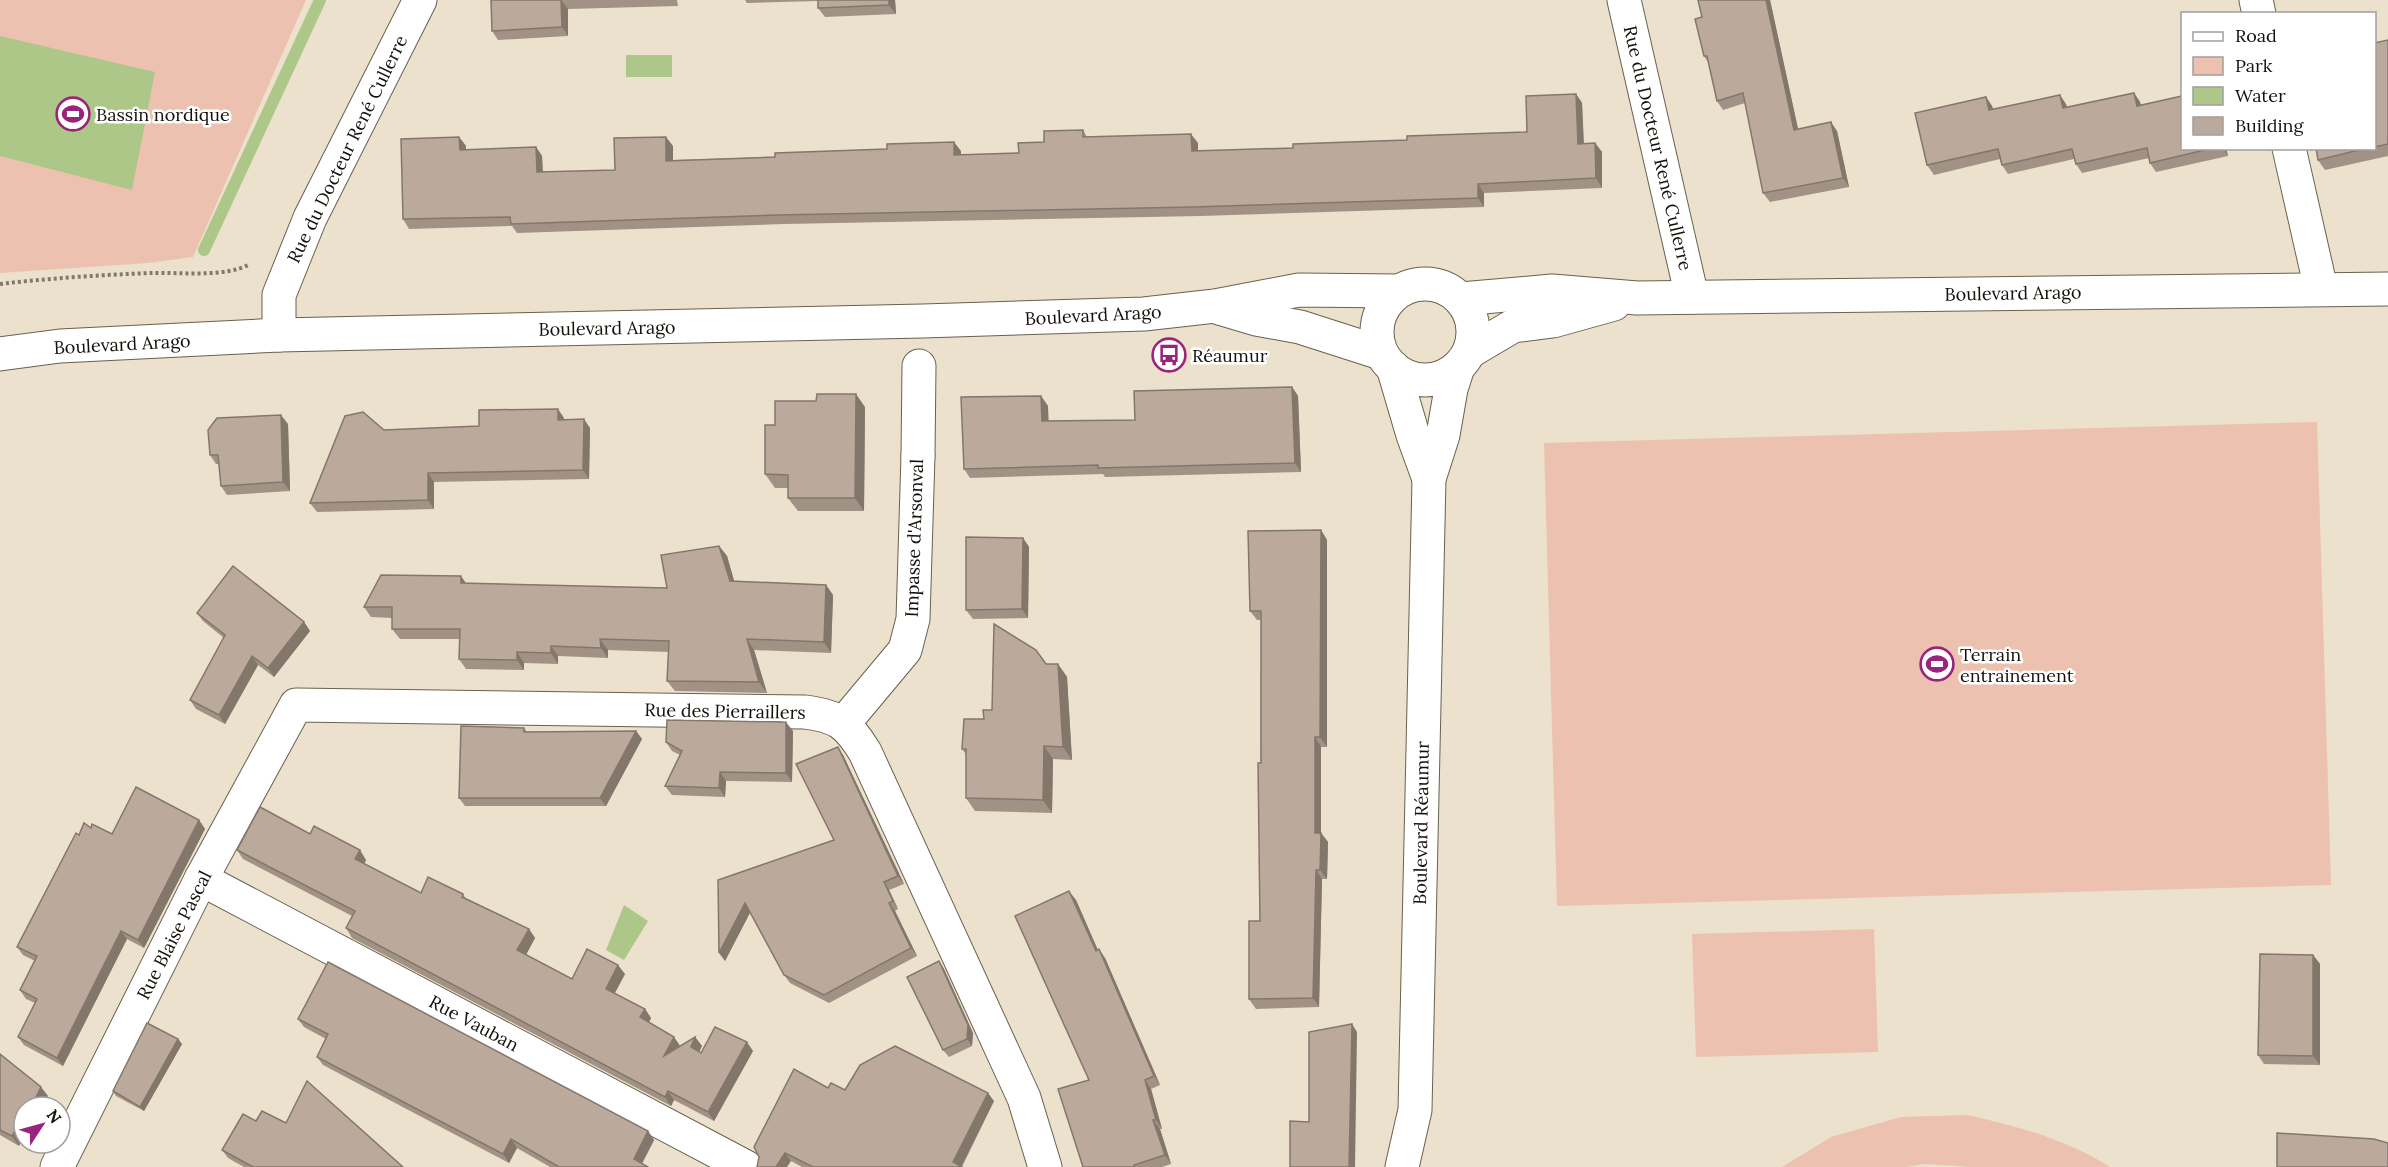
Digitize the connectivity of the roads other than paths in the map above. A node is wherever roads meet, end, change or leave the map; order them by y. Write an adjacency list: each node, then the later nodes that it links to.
1 (420, 0): 11 (street, Rue du Docteur René Cullerre)
2 (1624, 0): 7 (street, Rue du Docteur René Cullerre)
3 (2289, 150): 4 (street)
4 (2321, 289): 5 (street, Boulevard Arago); 7 (street, Boulevard Arago)
5 (2388, 290)
6 (1398, 291): 9 (street); 10 (street, Boulevard Arago); 14 (street)
7 (1692, 297): 8 (street, Boulevard Arago)
8 (1637, 298): 9 (street, Boulevard Arago); 13 (street, Boulevard Arago)
9 (1461, 299): 13 (street)
10 (1215, 306): 11 (street, Boulevard Arago); 14 (street, Boulevard Arago)
11 (279, 335): 12 (street, Boulevard Arago)
12 (0, 354)
13 (1464, 359): 14 (street); 16 (street, Boulevard Réaumur)
14 (1387, 360): 16 (street, Boulevard Réaumur)
15 (919, 366): 18 (street, Impasse d'Arsonval)
16 (1429, 479): 23 (street, Boulevard Réaumur)
17 (296, 705): 18 (street, Rue des Pierraillers); 19 (street, Rue Blaise Pascal)
18 (844, 723): 22 (street)
19 (201, 879): 20 (street, Rue Blaise Pascal); 21 (street, Rue Vauban)
20 (57, 1167)
21 (746, 1167)
22 (1045, 1167)
23 (1402, 1167)

